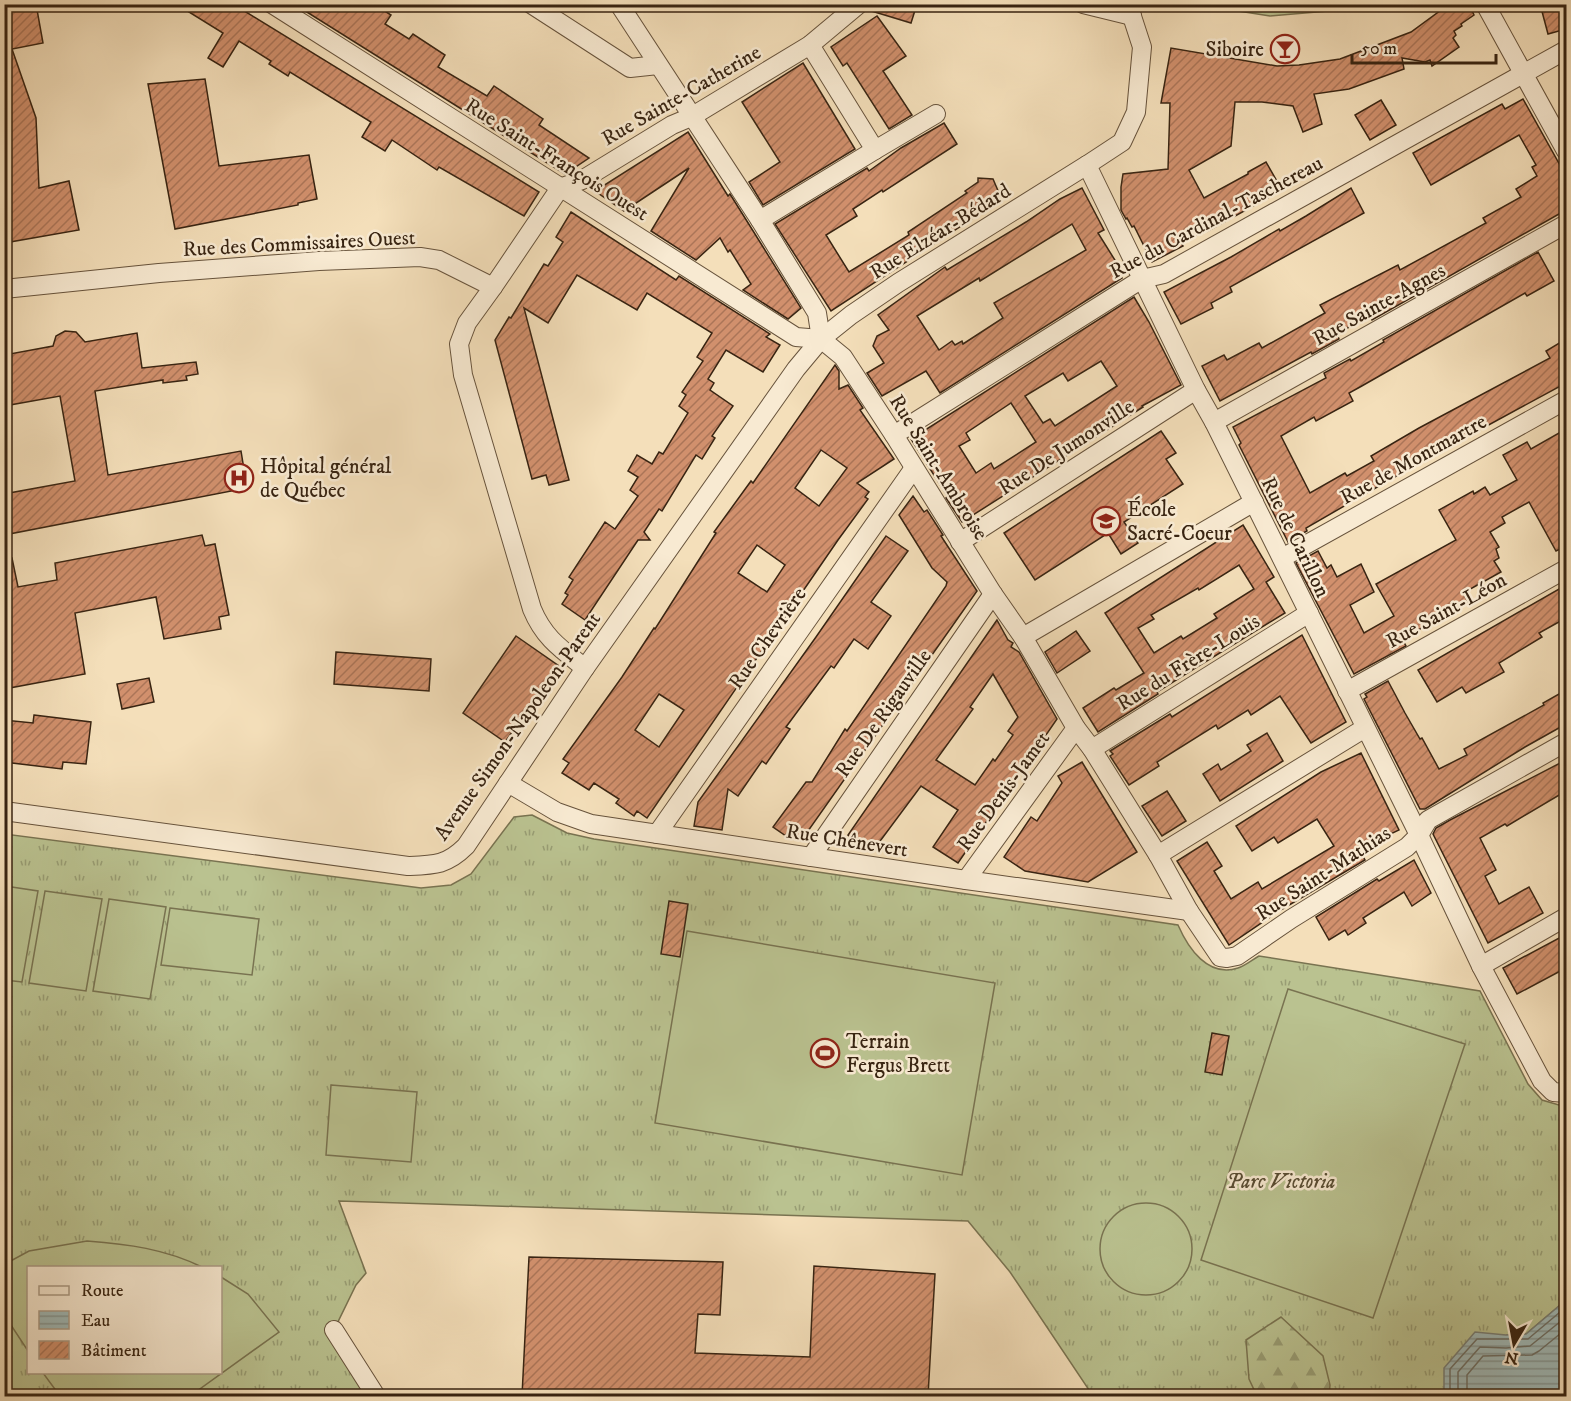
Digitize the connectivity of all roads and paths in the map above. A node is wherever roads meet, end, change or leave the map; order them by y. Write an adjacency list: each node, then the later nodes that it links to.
1 (272, 4): 17 (street, Rue Saint-François Ouest)
2 (531, 4): 10 (street)
3 (619, 4): 10 (street)
4 (859, 4): 8 (street, Rue Sainte-Catherine)
5 (1083, 4): 7 (street)
6 (1485, 4): 11 (street)
7 (1130, 10): 16 (street)
8 (810, 45): 13 (street, Rue Sainte-Catherine); 14 (street)
9 (1566, 50): 11 (street, Rue du Cardinal-Taschereau)
10 (658, 65): 13 (street)
11 (1524, 74): 15 (street); 20 (street, Rue du Cardinal-Taschereau)
12 (936, 114): 14 (street)
13 (691, 117): 17 (street, Rue Sainte-Catherine); 18 (street)
14 (875, 150): 18 (street)
15 (1566, 151)
16 (1087, 165): 20 (street, Rue de Carillon); 23 (street, Rue Elzéar-Bédard)
17 (560, 188): 21 (street); 23 (street, Rue Saint-François Ouest)
18 (760, 220): 23 (street)
19 (1566, 224): 26 (street, Rue Sainte-Agnes)
20 (1142, 279): 24 (street, Rue de Carillon); 27 (street, Rue du Cardinal-Taschereau)
21 (493, 286): 22 (street, Rue des Commissaires Ouest); 36 (street)
22 (4, 289)
23 (821, 339): 27 (street, Rue Saint-Ambroise); 36 (street, Avenue Simon-Napoleon-Parent)
24 (1196, 390): 26 (street, Rue de Carillon); 30 (street, Rue De Jumonville)
25 (1566, 400): 31 (street, Rue de Montmartre)
26 (1214, 422): 29 (street, Rue de Carillon)
27 (894, 435): 28 (street, Rue Saint-Ambroise)
28 (914, 468): 30 (street, Rue Saint-Ambroise); 44 (street, Rue Chevrière)
29 (1254, 502): 31 (street, Rue de Carillon); 35 (street)
30 (960, 542): 33 (street, Rue Saint-Ambroise)
31 (1282, 558): 34 (street, Rue de Carillon)
32 (1566, 569): 37 (street, Rue Saint-Léon)
33 (993, 594): 35 (street, Rue Saint-Ambroise); 47 (street, Rue De Rigauville)
34 (1309, 613): 37 (street, Rue de Carillon); 41 (street, Rue du Frère-Louis)
35 (1023, 637): 38 (street, Rue Saint-Ambroise)
36 (585, 668): 42 (street, Avenue Simon-Napoleon-Parent)
37 (1347, 691): 39 (street, Rue de Carillon)
38 (1076, 728): 41 (street, Rue Saint-Ambroise); 48 (street, Rue Denis-Jamet)
39 (1365, 728): 45 (street, Rue de Carillon); 46 (street)
40 (1566, 742): 45 (street, Rue Saint-Mathias)
41 (1092, 749): 46 (street, Rue Saint-Ambroise)
42 (508, 783): 43 (street, Avenue Simon-Napoleon-Parent); 44 (street, Rue Chênevert)
43 (4, 811)
44 (657, 834): 47 (street, Rue Chênevert)
45 (1419, 835): 51 (street, Rue Saint-Mathias); 52 (street, Rue de Carillon)
46 (1158, 855): 49 (street, Rue Saint-Ambroise)
47 (812, 857): 48 (street, Rue Chênevert)
48 (966, 880): 49 (street, Rue Chênevert)
49 (1190, 911): 51 (street, Rue Saint-Ambroise)
50 (1566, 916): 52 (street)
51 (1220, 957)
52 (1481, 966): 53 (street, Rue de Carillon)
53 (1559, 1093)
54 (334, 1330): 55 (street)
55 (376, 1396)

